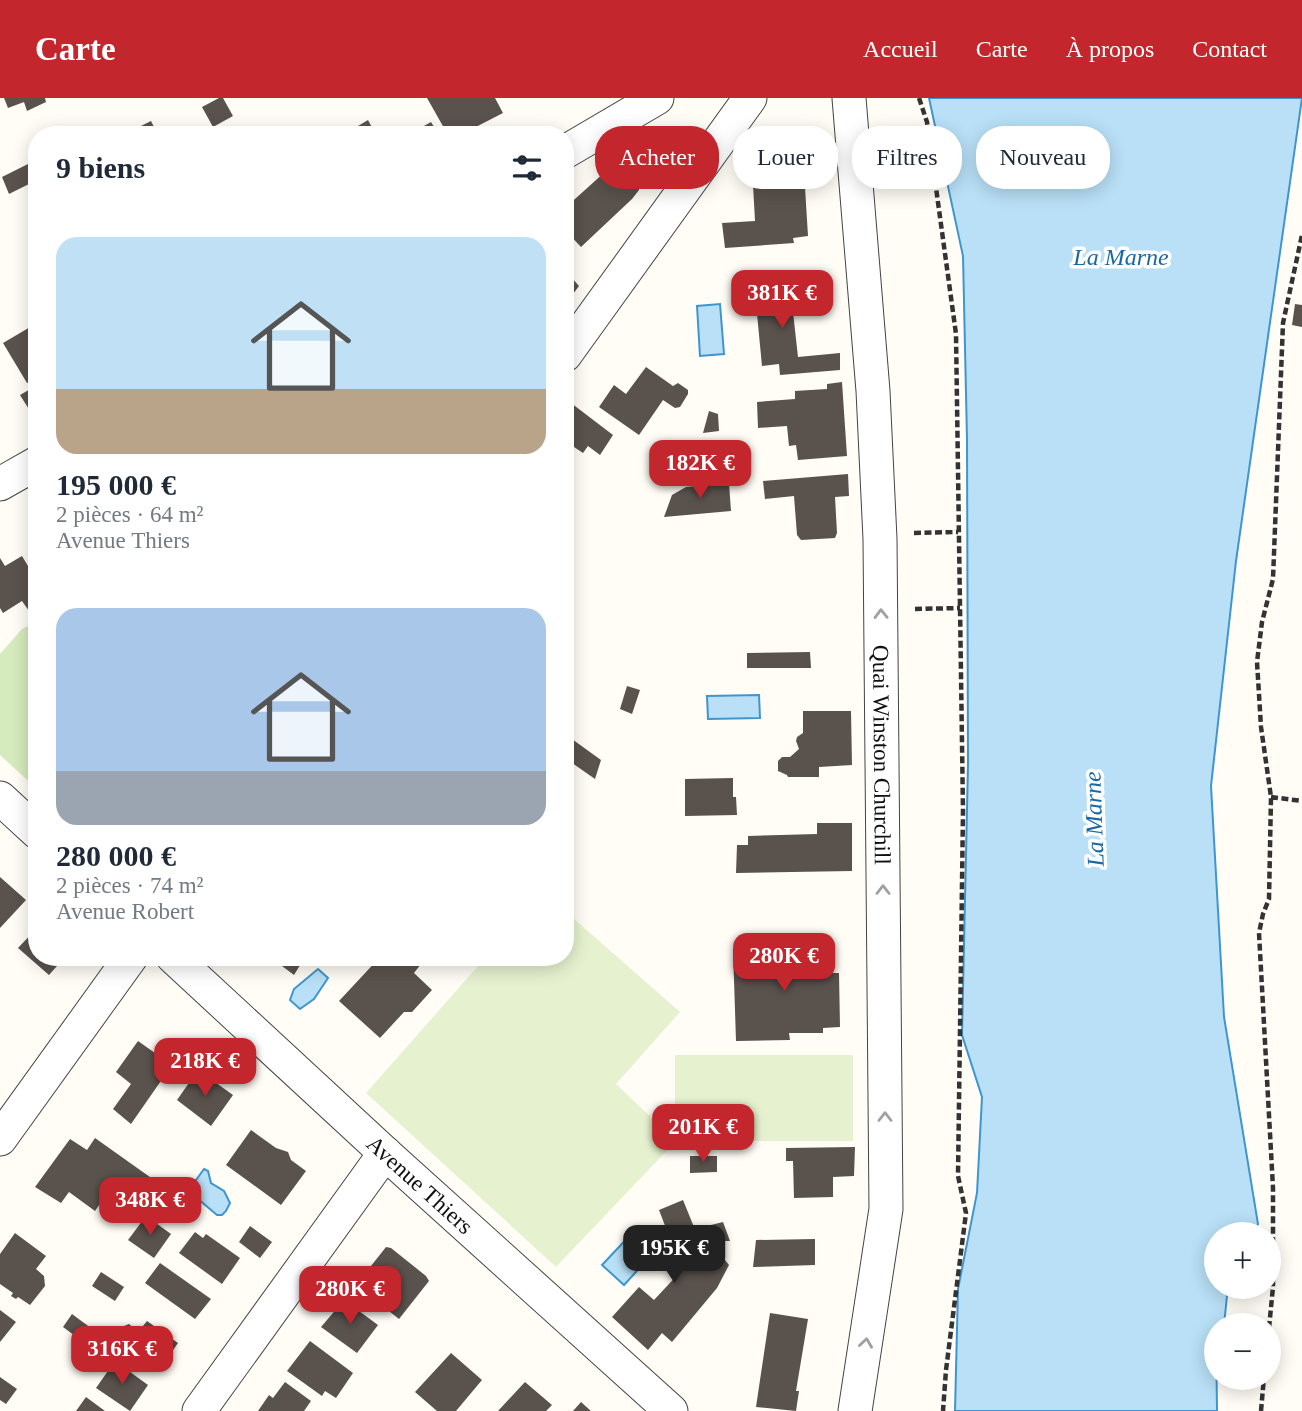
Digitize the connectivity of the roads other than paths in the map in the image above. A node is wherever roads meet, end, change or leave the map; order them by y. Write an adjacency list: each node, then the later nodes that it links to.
1 (657, 98): 4 (street)
2 (849, 98): 16 (street, Quai Winston Churchill, one-way to 2)
3 (740, 99): 5 (street)
4 (574, 147)
5 (574, 342)
6 (28, 468): 7 (street)
7 (0, 484)
8 (0, 798): 9 (street)
9 (28, 824)
10 (125, 966): 12 (street)
11 (183, 966): 13 (street, Avenue Thiers)
12 (0, 1139)
13 (385, 1153): 14 (street); 15 (street, Avenue Thiers)
14 (199, 1411)
15 (671, 1411)
16 (855, 1411)

